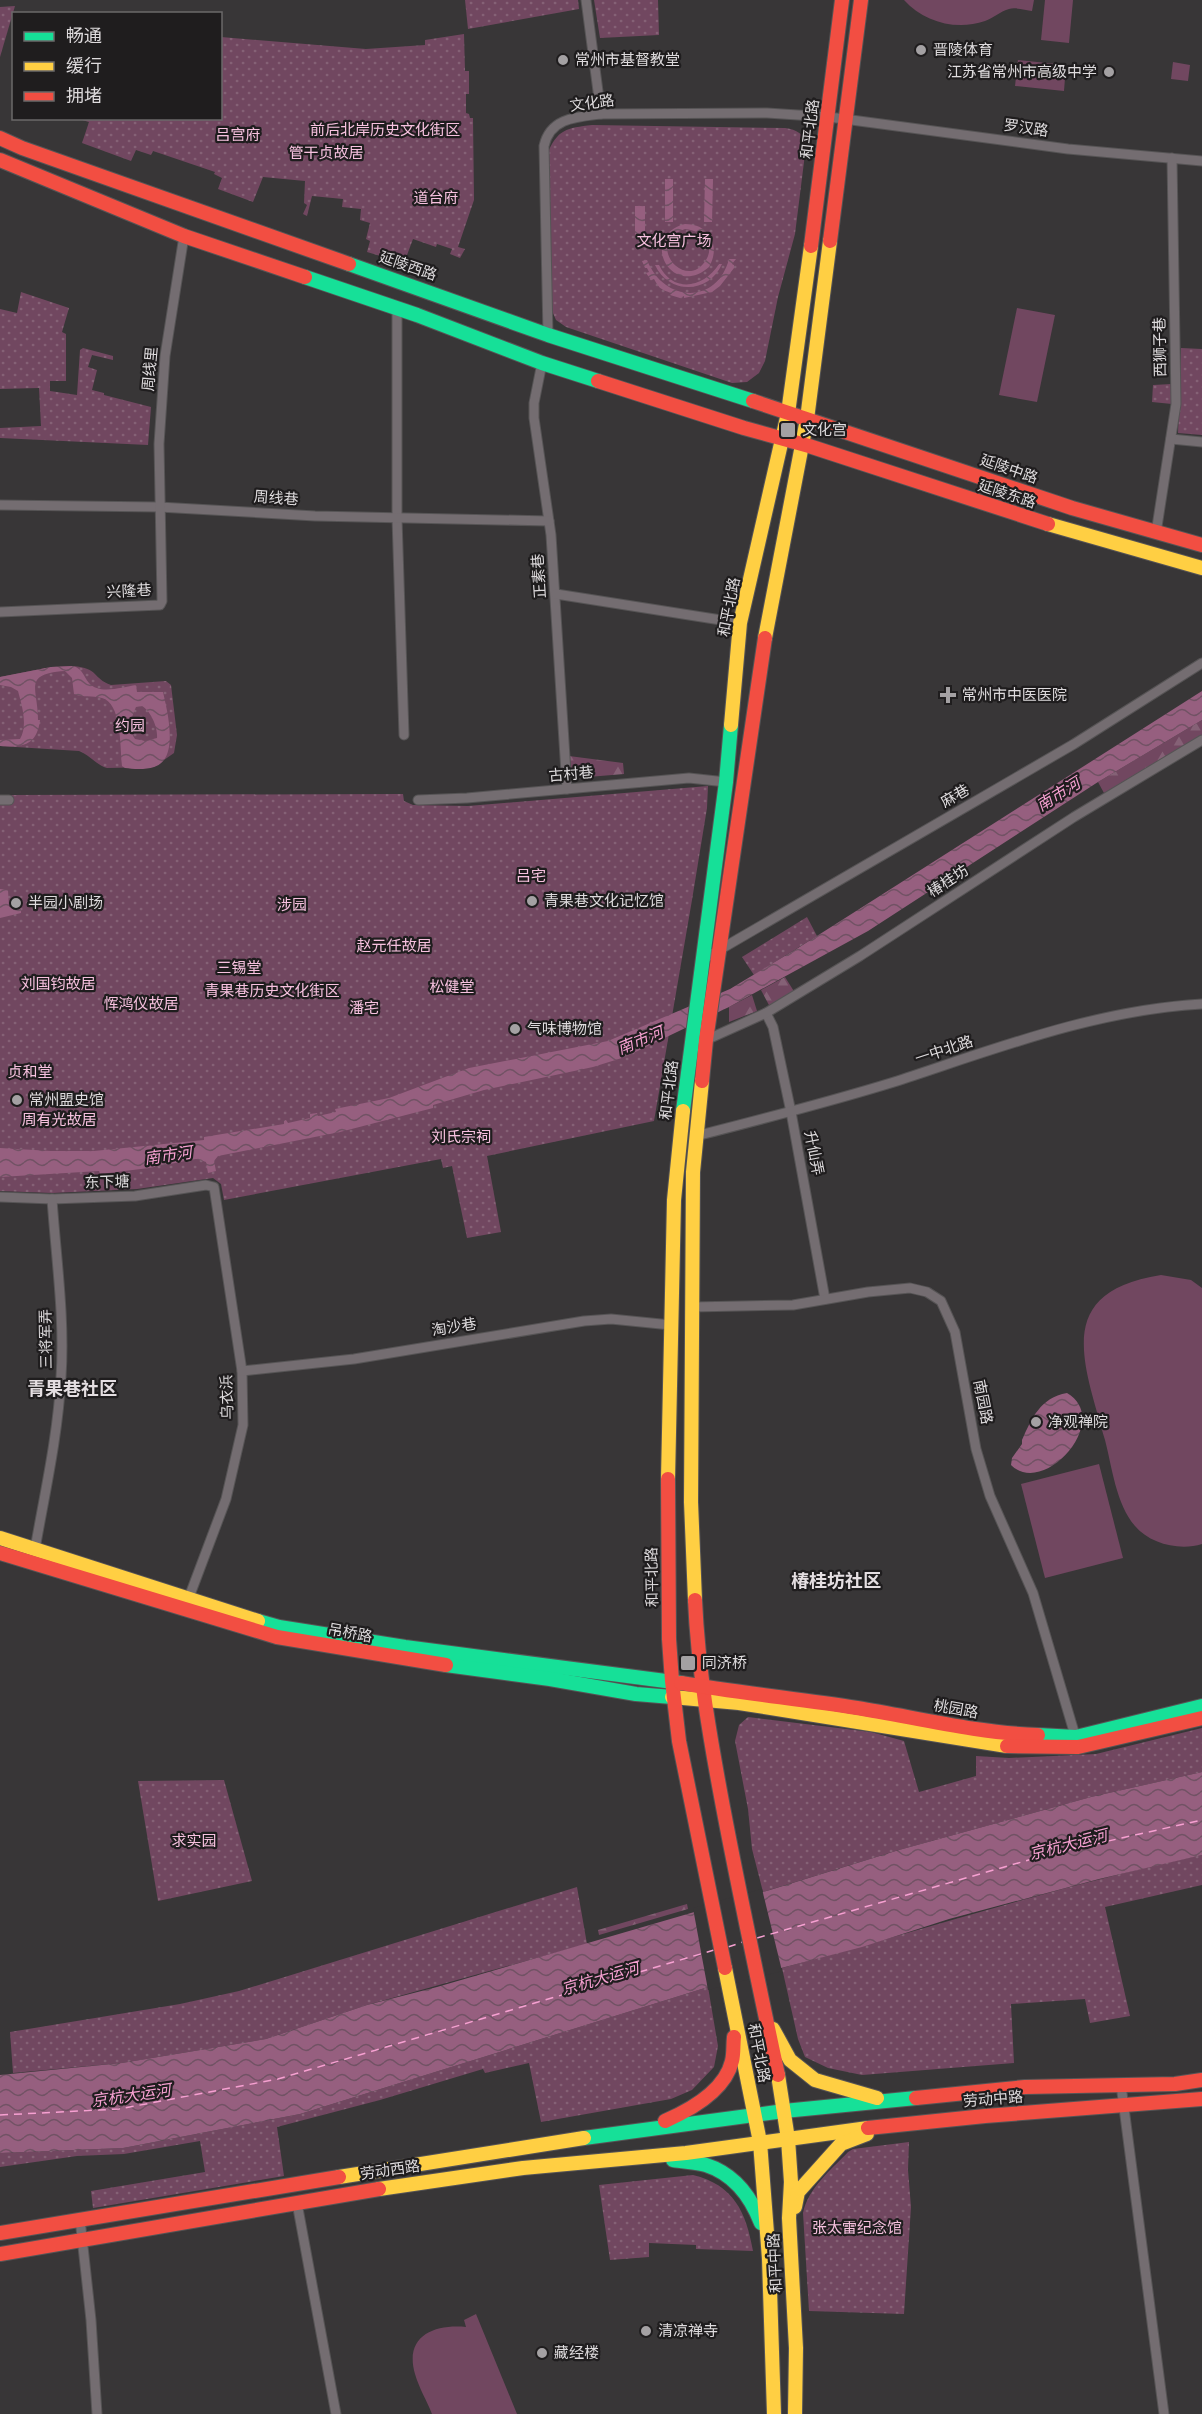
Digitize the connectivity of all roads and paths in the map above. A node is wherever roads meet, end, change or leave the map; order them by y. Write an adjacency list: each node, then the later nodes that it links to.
1 (586, 0): 4 (street)
2 (842, 0): 5 (main road, 和平北路)
3 (861, 0): 6 (main road, 和平北路)
4 (601, 114): 5 (street, 文化路); 13 (street, 文化路)
5 (829, 117): 6 (street, 文化路); 15 (main road, 和平北路)
6 (846, 119): 8 (street, 罗汉路); 16 (main road, 和平北路)
7 (0, 138): 13 (main road, 延陵西路)
8 (1172, 158): 10 (street, 罗汉路); 18 (street, 西狮子巷)
9 (0, 160): 11 (main road)
10 (1202, 161)
11 (184, 236): 12 (main road); 22 (street, 周线里)
12 (397, 308): 14 (main road); 23 (street)
13 (548, 335): 15 (main road, 延陵西路)
14 (542, 363): 17 (main road); 24 (street, 正素巷)
15 (788, 413): 16 (main road, 延陵西路); 17 (main road, 和平北路)
16 (807, 418): 20 (main road, 和平北路); 25 (main road, 延陵中路)
17 (783, 438): 20 (main road); 30 (main road, 和平北路)
18 (1171, 439): 19 (street); 25 (street, 西狮子巷)
19 (1202, 442)
20 (803, 445): 27 (main road, 延陵东路); 37 (main road, 和平北路)
21 (0, 505): 22 (street, 周线巷)
22 (159, 507): 23 (street, 周线巷); 29 (street, 兴隆巷)
23 (397, 518): 24 (street, 周线巷); 32 (street)
24 (549, 521): 28 (street, 正素巷)
25 (1156, 533): 26 (main road, 延陵中路)
26 (1202, 545)
27 (1202, 568)
28 (556, 594): 30 (street); 35 (street, 正素巷)
29 (0, 612)
30 (740, 623): 34 (main road, 和平北路)
31 (1202, 663): 37 (street, 麻巷)
32 (404, 735)
33 (1202, 740): 40 (street, 椿桂坊)
34 (726, 782): 35 (street, 古村巷); 38 (main road, 和平北路)
35 (567, 789): 36 (street, 古村巷)
36 (418, 800)
37 (721, 950): 38 (street, 麻巷); 41 (main road, 和平北路)
38 (702, 960): 49 (main road, 和平北路)
39 (1202, 1004): 42 (street, 一中北路)
40 (766, 1013): 41 (street, 椿桂坊); 42 (street, 升仙弄)
41 (706, 1040): 43 (main road, 和平北路)
42 (791, 1112): 43 (street, 一中北路); 47 (street, 升仙弄)
43 (696, 1136): 48 (main road, 和平北路)
44 (214, 1187): 46 (street, 东下塘); 50 (street, 乌衣浜)
45 (0, 1197): 46 (street, 东下塘)
46 (52, 1199): 52 (street, 三将军弄)
47 (825, 1299): 48 (street, 南园路); 61 (street, 南园路)
48 (692, 1307): 56 (main road, 和平北路)
49 (671, 1325): 50 (street, 淘沙巷); 55 (main road, 和平北路)
50 (242, 1371): 54 (street, 乌衣浜)
51 (0, 1538): 52 (main road, 吊桥路)
52 (36, 1549): 54 (main road, 吊桥路)
53 (0, 1553): 57 (main road, 吊桥路)
54 (188, 1600): 55 (main road, 吊桥路)
55 (672, 1681): 56 (main road, 吊桥路); 57 (main road, 和平北路)
56 (703, 1686): 58 (main road, 和平北路); 61 (main road, 桃园路)
57 (673, 1697): 58 (main road, 吊桥路); 63 (main road, 和平北路)
58 (705, 1700): 61 (main road, 桃园路); 62 (main road, 和平北路)
59 (1202, 1706): 61 (main road, 桃园路)
60 (1202, 1718): 61 (main road, 桃园路)
61 (1077, 1742)
62 (764, 2011): 67 (main road); 69 (main road, 和平北路)
63 (736, 2019): 70 (main road, 和平北路); 72 (main road)
64 (1202, 2080): 65 (main road)
65 (1121, 2085): 67 (main road, 劳动西路); 68 (street)
66 (1202, 2099): 68 (main road, 劳动中路)
67 (886, 2101): 69 (main road, 劳动西路)
68 (1122, 2106): 71 (main road, 劳动中路); 87 (street)
69 (784, 2111): 70 (main road, 劳动西路); 73 (main road, 和平中路)
70 (754, 2115): 72 (main road, 劳动西路); 74 (main road, 和平中路)
71 (885, 2127): 73 (main road, 劳动中路); 78 (main road)
72 (645, 2129): 77 (main road, 劳动西路)
73 (788, 2139): 74 (main road, 劳动西路); 78 (main road, 和平中路)
74 (760, 2142): 75 (main road, 劳动西路); 80 (main road, 和平中路)
75 (646, 2156): 76 (main road, 劳动西路); 80 (main road)
76 (297, 2203): 81 (main road, 劳动西路); 84 (street)
77 (80, 2219): 79 (main road, 劳动西路); 81 (street)
78 (790, 2228): 86 (main road, 和平中路)
79 (0, 2233)
80 (767, 2238): 85 (main road, 和平中路)
81 (84, 2241): 82 (main road, 劳动西路); 83 (street)
82 (0, 2254)
83 (97, 2414)
84 (336, 2414)
85 (774, 2414)
86 (795, 2414)
87 (1164, 2414)

